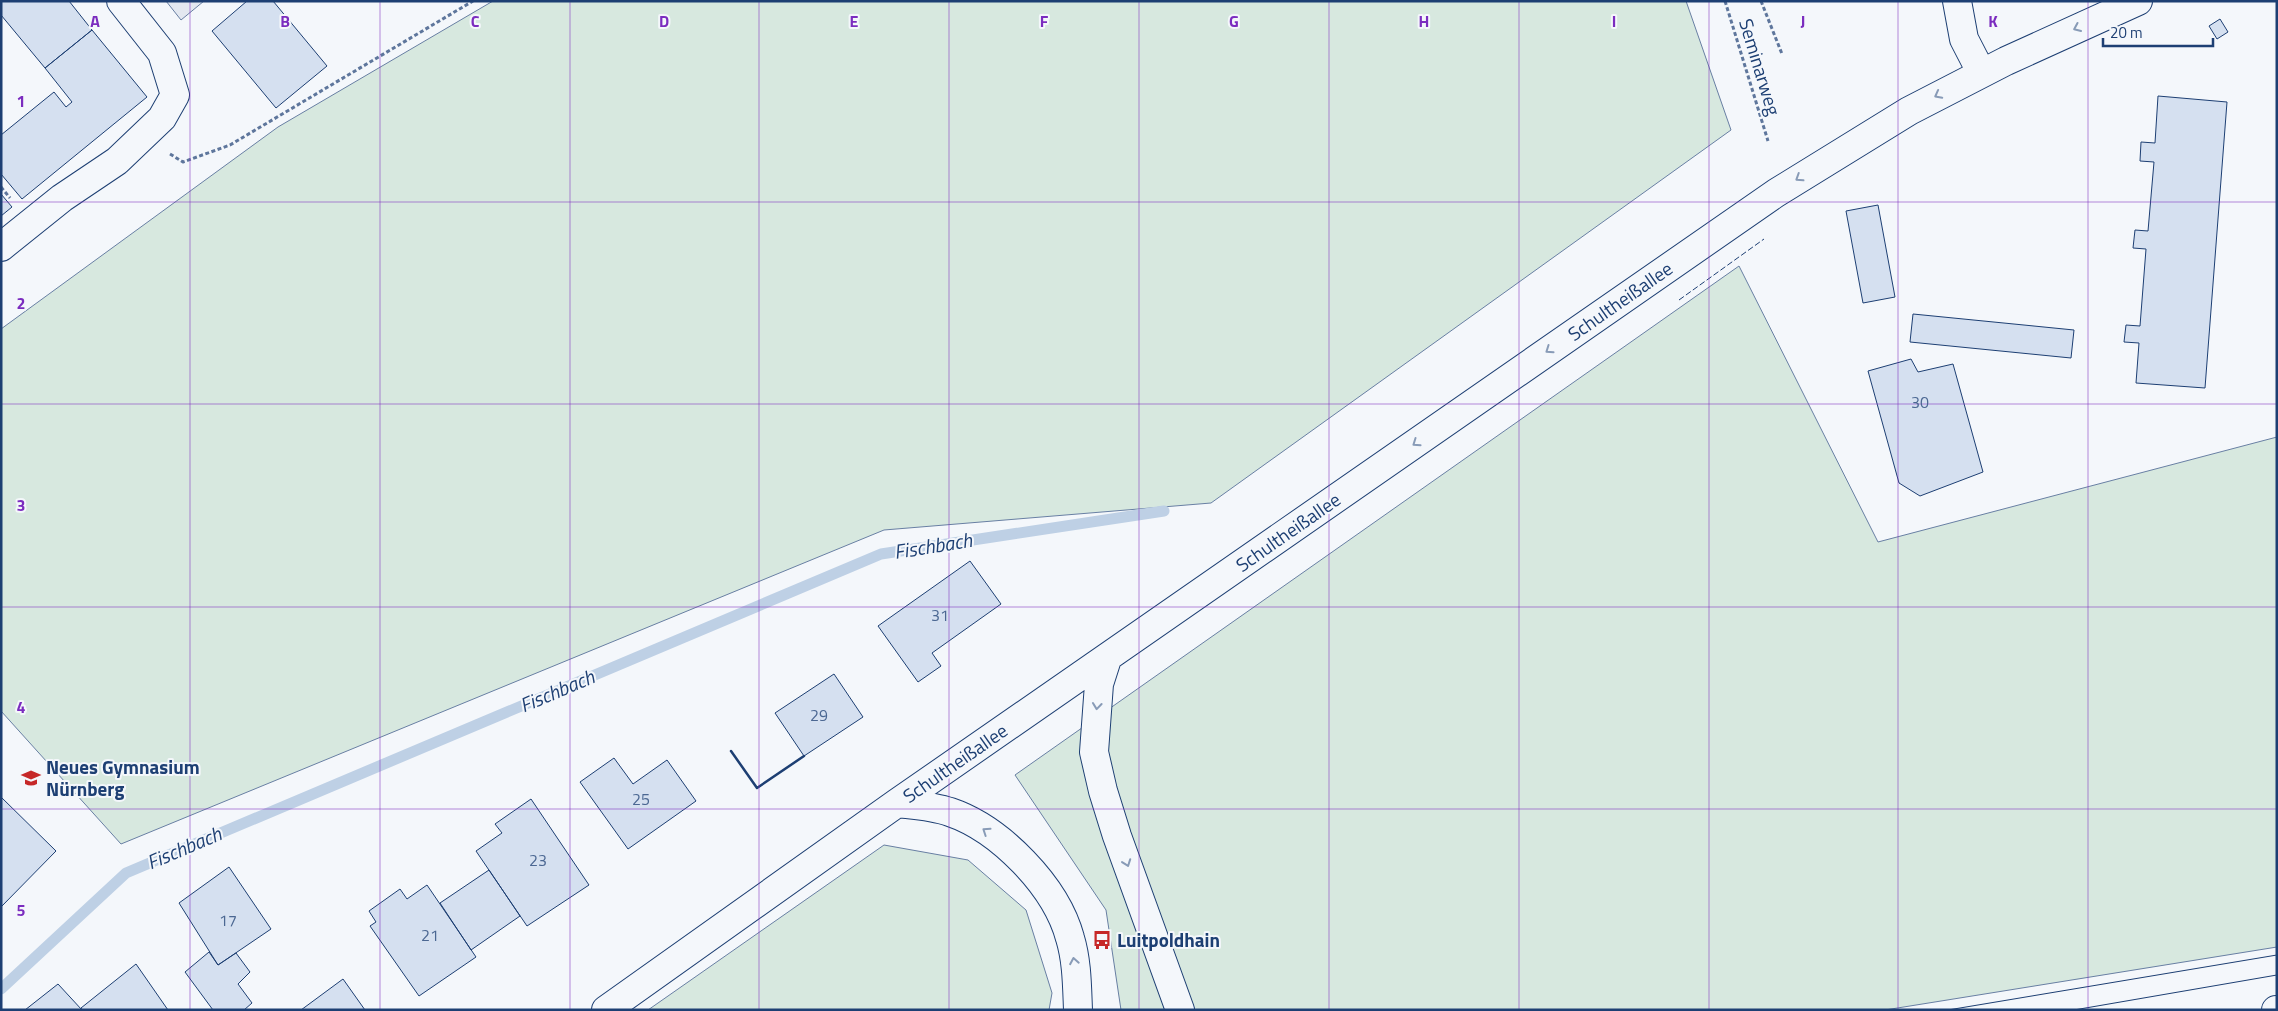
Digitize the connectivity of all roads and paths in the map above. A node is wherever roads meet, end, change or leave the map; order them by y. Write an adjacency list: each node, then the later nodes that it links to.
1 (121, 1): 9 (main road)
2 (473, 1): 9 (path)
3 (1725, 1): 10 (path, Seminarweg)
4 (1761, 1): 7 (path)
5 (1957, 1): 8 (main road)
6 (2138, 1): 8 (main road, Schultheißallee, one-way to 8)
7 (1782, 54)
8 (1981, 72): 12 (main road, Schultheißallee, one-way to 12)
9 (143, 136): 11 (main road)
10 (1768, 141)
11 (1, 247)
12 (1107, 659): 13 (main road, Schultheißallee); 16 (main road, one-way to 16)
13 (897, 803): 14 (main road, Schultheißallee); 15 (main road, one-way to 13)
14 (606, 1010)
15 (1078, 1010)
16 (1180, 1010)

